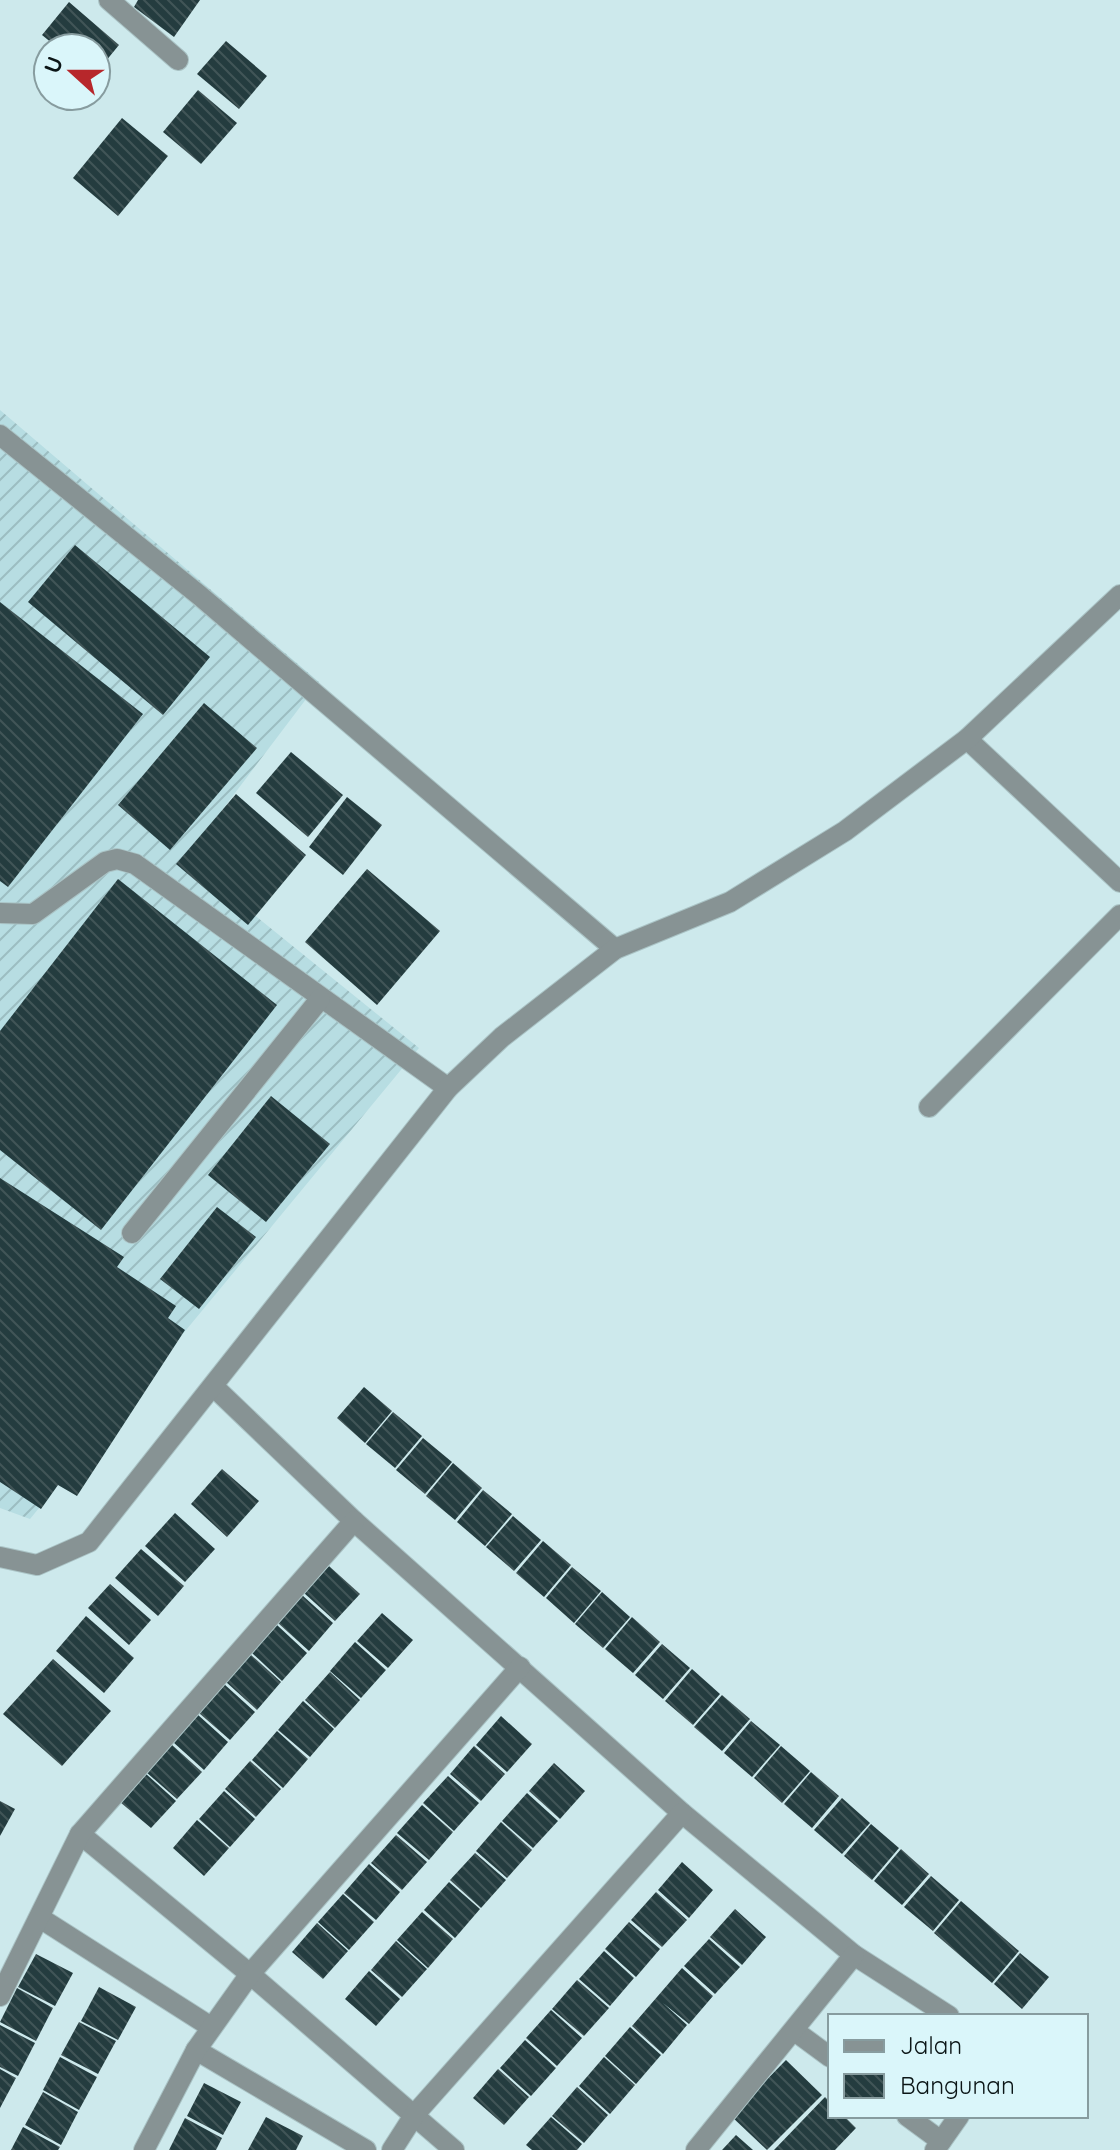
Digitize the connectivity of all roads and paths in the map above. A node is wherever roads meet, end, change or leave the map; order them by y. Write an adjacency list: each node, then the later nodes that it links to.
1 (109, 0): 2 (street)
2 (178, 60)
3 (0, 435): 9 (street)
4 (1120, 595): 5 (street)
5 (967, 739): 6 (street); 9 (street)
6 (1120, 882)
7 (0, 913): 10 (street)
8 (1120, 915): 12 (street)
9 (615, 949): 11 (street)
10 (320, 999): 11 (street); 13 (street)
11 (448, 1088): 14 (street)
12 (929, 1107)
13 (132, 1233)
14 (214, 1387): 15 (street); 16 (street)
15 (354, 1521): 17 (street); 19 (street)
16 (0, 1557)
17 (520, 1667): 18 (street); 22 (street)
18 (682, 1813): 21 (street); 29 (street)
19 (80, 1834): 20 (street); 22 (street)
20 (40, 1918): 23 (street); 25 (street)
21 (854, 1955): 24 (street); 26 (street)
22 (250, 1974): 25 (street); 29 (street)
23 (0, 1996)
24 (946, 2014)
25 (211, 2027): 27 (street)
26 (796, 2032): 28 (street); 37 (street)
27 (196, 2050): 33 (street); 34 (street)
28 (828, 2056)
29 (415, 2114): 35 (street); 36 (street)
30 (909, 2118): 32 (street)
31 (958, 2118): 32 (street)
32 (938, 2146)
33 (144, 2150)
34 (366, 2150)
35 (392, 2150)
36 (454, 2150)
37 (696, 2150)

